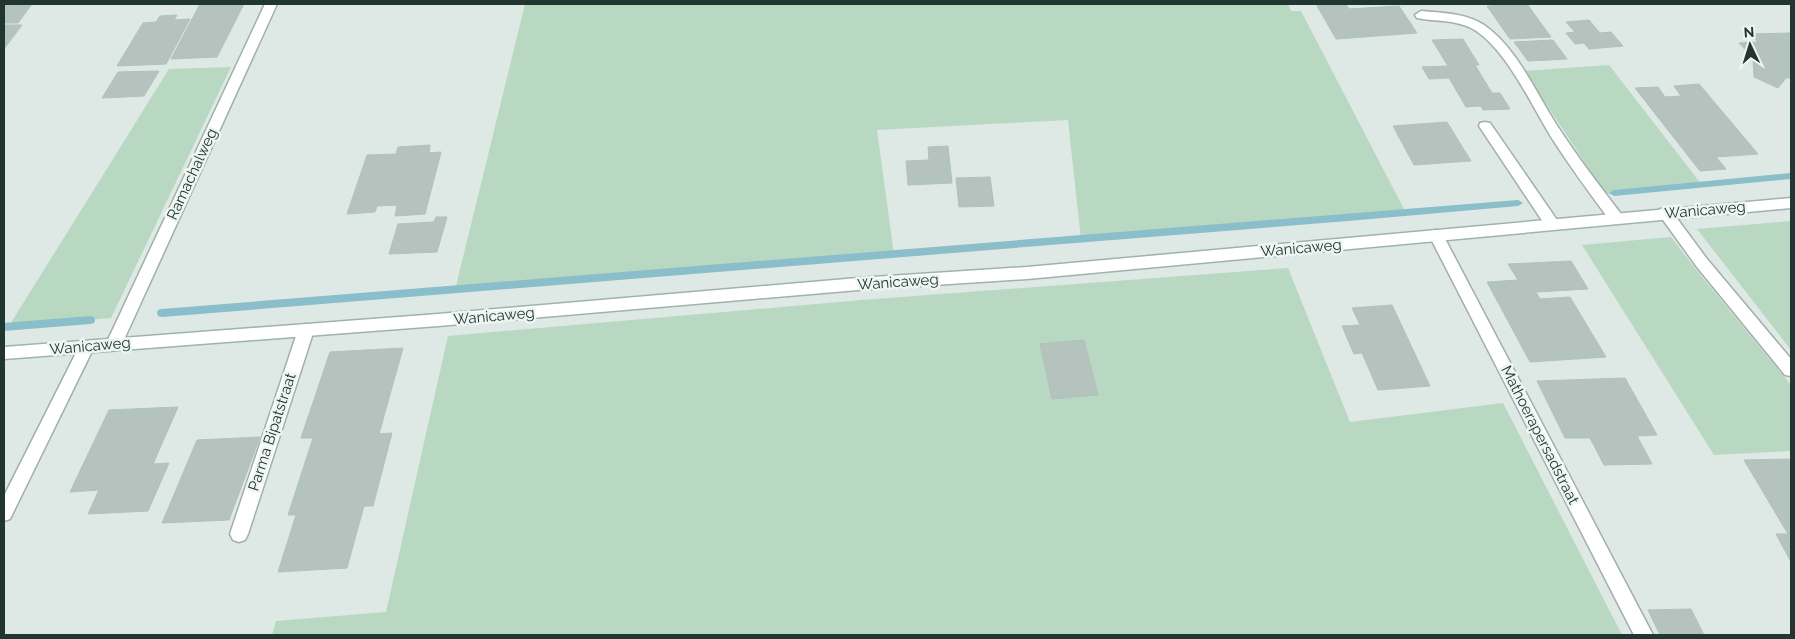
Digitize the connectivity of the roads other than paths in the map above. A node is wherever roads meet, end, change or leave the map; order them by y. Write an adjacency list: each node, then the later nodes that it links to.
1 (271, 4): 10 (street, Ramachalweg)
2 (1421, 15): 6 (street)
3 (1485, 126): 7 (street)
4 (1791, 203): 5 (street, Wanicaweg)
5 (1666, 213): 6 (street, Wanicaweg); 13 (street)
6 (1616, 218): 7 (street, Wanicaweg)
7 (1552, 224): 8 (street, Wanicaweg)
8 (1436, 235): 9 (street, Wanicaweg); 16 (street, Mathoerapersadstraat)
9 (306, 330): 10 (street, Wanicaweg); 15 (street, Parma Bipatstraat)
10 (114, 344): 11 (street, Wanicaweg)
11 (86, 347): 12 (street, Wanicaweg); 14 (street)
12 (4, 353)
13 (1791, 370)
14 (4, 513)
15 (239, 534)
16 (1644, 635)

